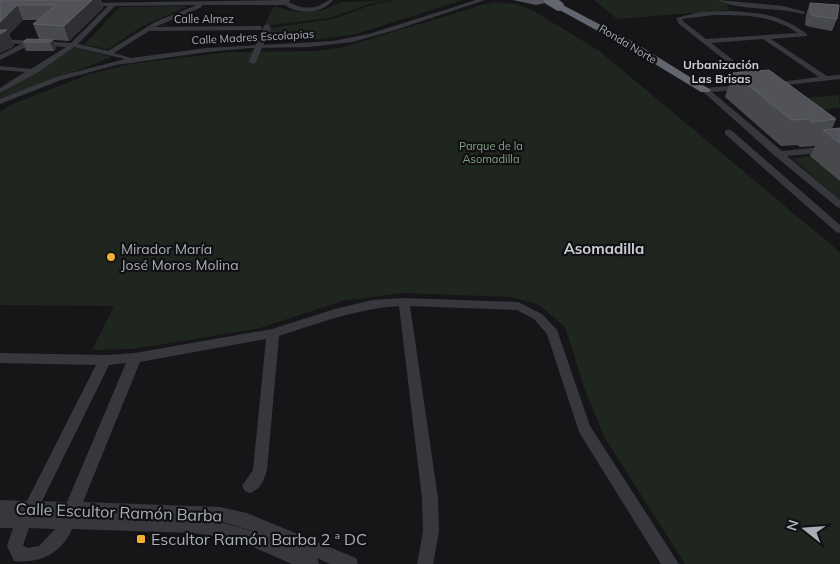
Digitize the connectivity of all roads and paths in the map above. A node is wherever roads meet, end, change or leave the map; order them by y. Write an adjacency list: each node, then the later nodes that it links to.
1 (330, 0): 7 (street)
2 (481, 0): 21 (street, Calle Madres Escolapias)
3 (517, 0): 8 (main road)
4 (549, 0): 8 (highway, Ronda Norte, bridge)
5 (722, 0): 12 (street)
6 (272, 1): 7 (street); 9 (street)
7 (287, 1)
8 (561, 2): 28 (highway, Ronda Norte)
9 (206, 3): 11 (street); 13 (street)
10 (75, 4): 11 (street)
11 (113, 4): 18 (street)
12 (803, 12)
13 (147, 29): 19 (street); 22 (street, Calle Almez, bridge)
14 (764, 38): 16 (street); 16 (street); 26 (street)
15 (0, 41): 17 (street)
16 (705, 41): 27 (street)
17 (28, 43): 18 (street); 20 (street)
18 (73, 45): 19 (street); 24 (street)
19 (111, 52): 21 (street)
20 (0, 58)
21 (130, 59): 31 (street, Calle Madres Escolapias)
22 (254, 60)
23 (0, 68): 24 (street)
24 (34, 71): 29 (street)
25 (840, 77): 26 (street)
26 (826, 79): 27 (street)
27 (762, 86): 28 (street); 30 (street)
28 (706, 90): 35 (street)
29 (0, 91)
30 (770, 92)
31 (0, 102)
32 (728, 132): 37 (street)
33 (832, 141): 34 (street)
34 (840, 147): 35 (street)
35 (778, 154): 36 (street)
36 (840, 205)
37 (840, 230)
38 (404, 302): 39 (street); 50 (street); 51 (street)
39 (273, 333): 41 (street); 43 (street)
40 (0, 358): 42 (street)
41 (135, 358): 42 (street); 46 (street)
42 (105, 360): 45 (street)
43 (250, 486)
44 (0, 507): 45 (street, Calle Escultor Ramón Barba)
45 (28, 514): 46 (street, Calle Escultor Ramón Barba); 46 (street); 47 (street, Calle Escultor Ramón Barba)
46 (70, 515): 48 (street, Calle Escultor Ramón Barba); 49 (street, Calle Escultor Ramón Barba)
47 (0, 520)
48 (311, 564)
49 (350, 564)
50 (425, 564)
51 (671, 564)

